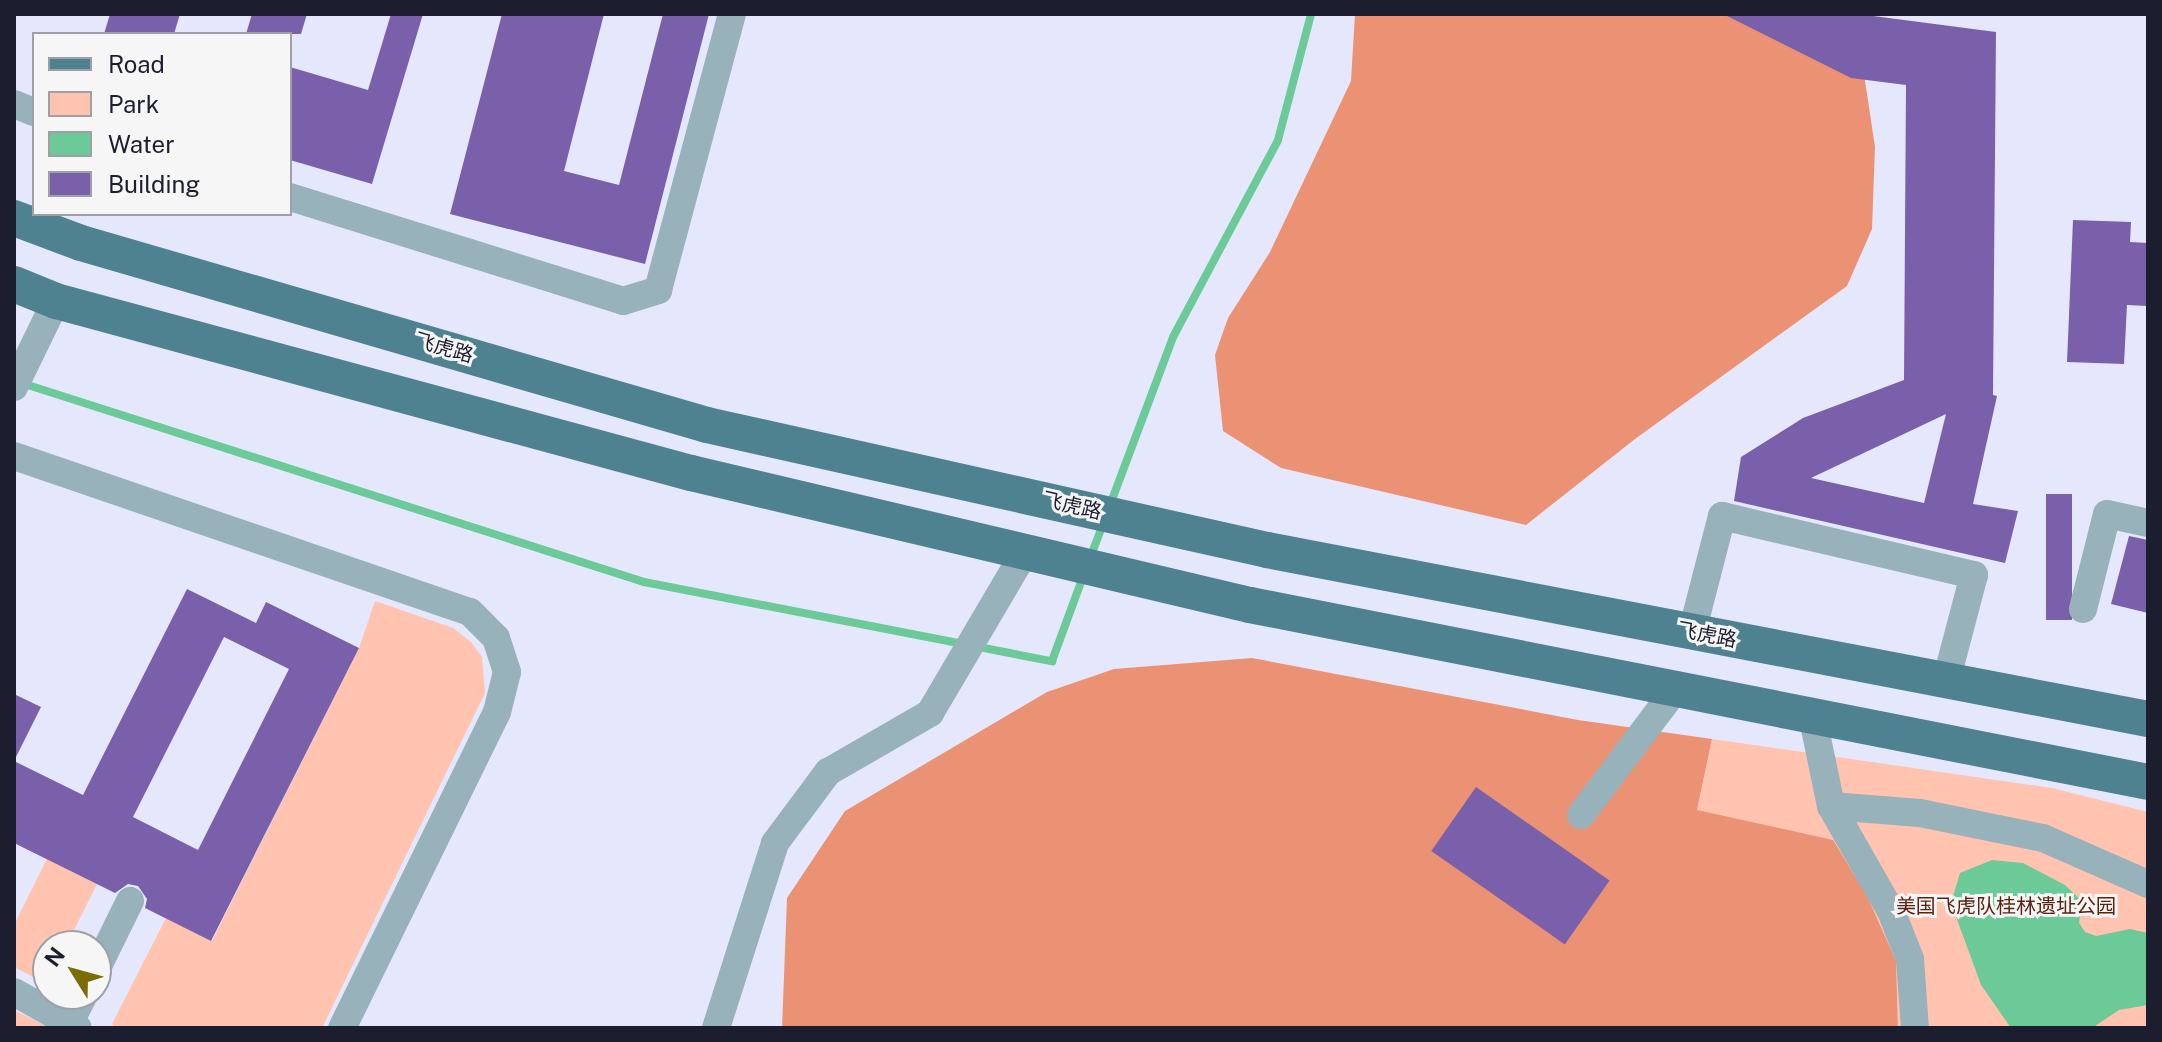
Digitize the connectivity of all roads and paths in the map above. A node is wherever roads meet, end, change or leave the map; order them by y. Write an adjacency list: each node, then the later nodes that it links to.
1 (732, 14): 2 (street)
2 (292, 198)
3 (14, 218): 11 (main road, 飞虎路)
4 (14, 284): 5 (main road)
5 (56, 301): 6 (street); 9 (main road)
6 (14, 387)
7 (14, 456): 24 (street)
8 (2148, 523): 10 (street)
9 (1025, 552): 13 (main road); 25 (street)
10 (2083, 609)
11 (1692, 632): 12 (main road, 飞虎路); 12 (street)
12 (1946, 681): 15 (main road, 飞虎路)
13 (1674, 691): 14 (main road); 18 (street)
14 (1813, 719): 16 (main road); 17 (street)
15 (2148, 719)
16 (2148, 782)
17 (1831, 806): 19 (street); 26 (street)
18 (1581, 815)
19 (2148, 884)
20 (130, 901): 21 (street)
21 (112, 938)
22 (14, 992): 23 (street)
23 (74, 1025)
24 (342, 1028)
25 (716, 1028)
26 (1915, 1028)

